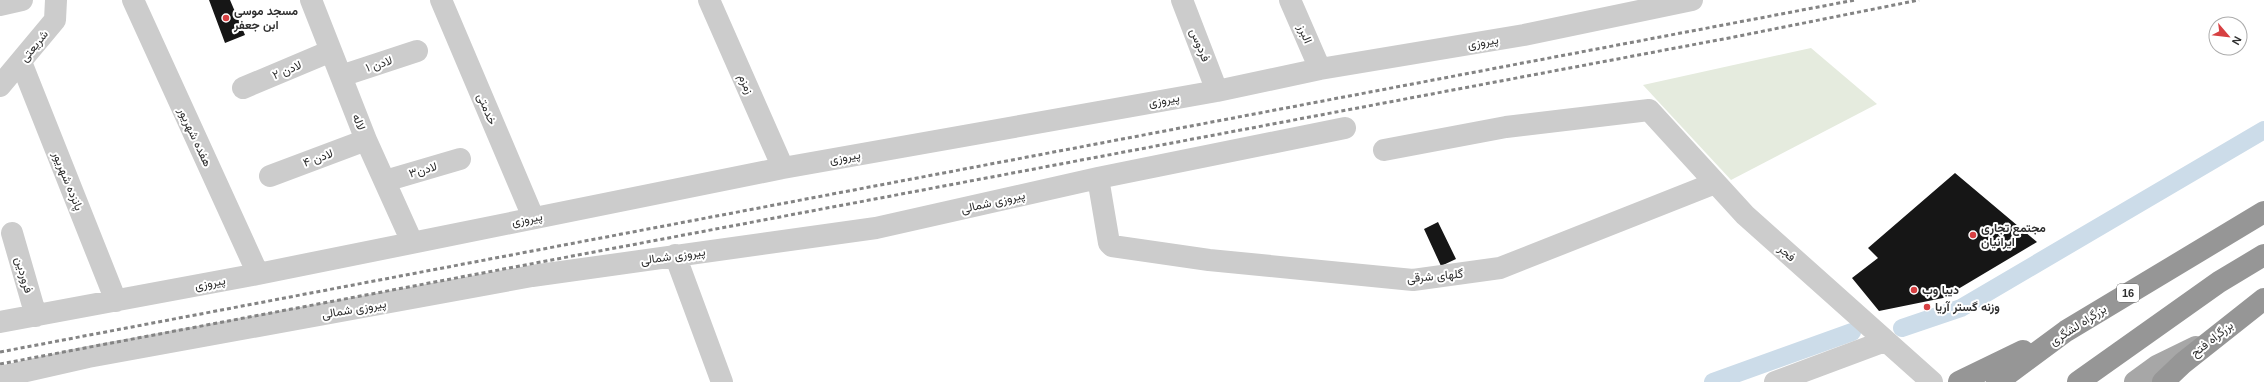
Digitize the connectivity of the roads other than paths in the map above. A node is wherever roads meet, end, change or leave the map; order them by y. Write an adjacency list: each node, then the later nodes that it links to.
1 (22, 0): 10 (street)
2 (56, 0): 13 (street, شریعتی)
3 (133, 0): 34 (street, هفده شهریور)
4 (311, 0): 11 (street, لاله)
5 (441, 0): 29 (street, خدمتی)
6 (709, 0): 23 (street, زمزم)
7 (1182, 0): 18 (street, فردوس)
8 (1290, 0): 14 (street, البرز)
9 (1692, 0): 14 (street, پیروزی)
10 (0, 5)
11 (331, 51): 15 (street, لاله); 17 (street, لادن ۲)
12 (417, 51): 15 (street, لادن ۱)
13 (21, 62): 16 (street, شریعتی); 36 (street, پانزده شهریور)
14 (1320, 69): 18 (street, پیروزی)
15 (341, 76): 20 (street, لاله)
16 (0, 86)
17 (243, 88)
18 (1217, 90): 23 (street, پیروزی)
19 (1345, 128): 25 (street, پیروزی شمالی)
20 (366, 140): 24 (street, لادن ۴); 26 (street, لاله)
21 (1384, 150): 27 (street, فجر)
22 (460, 159): 26 (street, لادن۳)
23 (783, 168): 29 (street, پیروزی)
24 (270, 176)
25 (1098, 178): 27 (street, گلهای شرقی); 32 (street, پیروزی شمالی)
26 (385, 181): 31 (street, لاله)
27 (1715, 183): 41 (street, فجر)
28 (2264, 212): 40 (highway, بزرگراه لشگری / 16)
29 (533, 218): 31 (street, پیروزی)
30 (12, 233): 38 (street, فروردین)
31 (412, 242): 34 (street, پیروزی)
32 (675, 255): 42 (street, پیروزی شمالی); 43 (street)
33 (2264, 255): 48 (highway)
34 (258, 274): 36 (street, پیروزی)
35 (2264, 298): 50 (highway, بزرگراه فتح, bridge)
36 (116, 301): 38 (street, پیروزی)
37 (2264, 313): 49 (main road)
38 (36, 316): 39 (street, پیروزی)
39 (0, 322)
40 (2066, 331): 46 (highway); 47 (highway, بزرگراه لشگری / 16)
41 (1885, 341): 44 (street); 45 (street, فجر)
42 (0, 377)
43 (722, 382)
44 (1775, 382)
45 (1932, 382)
46 (1959, 382)
47 (1998, 382)
48 (2078, 382)
49 (2135, 382)
50 (2163, 382)

